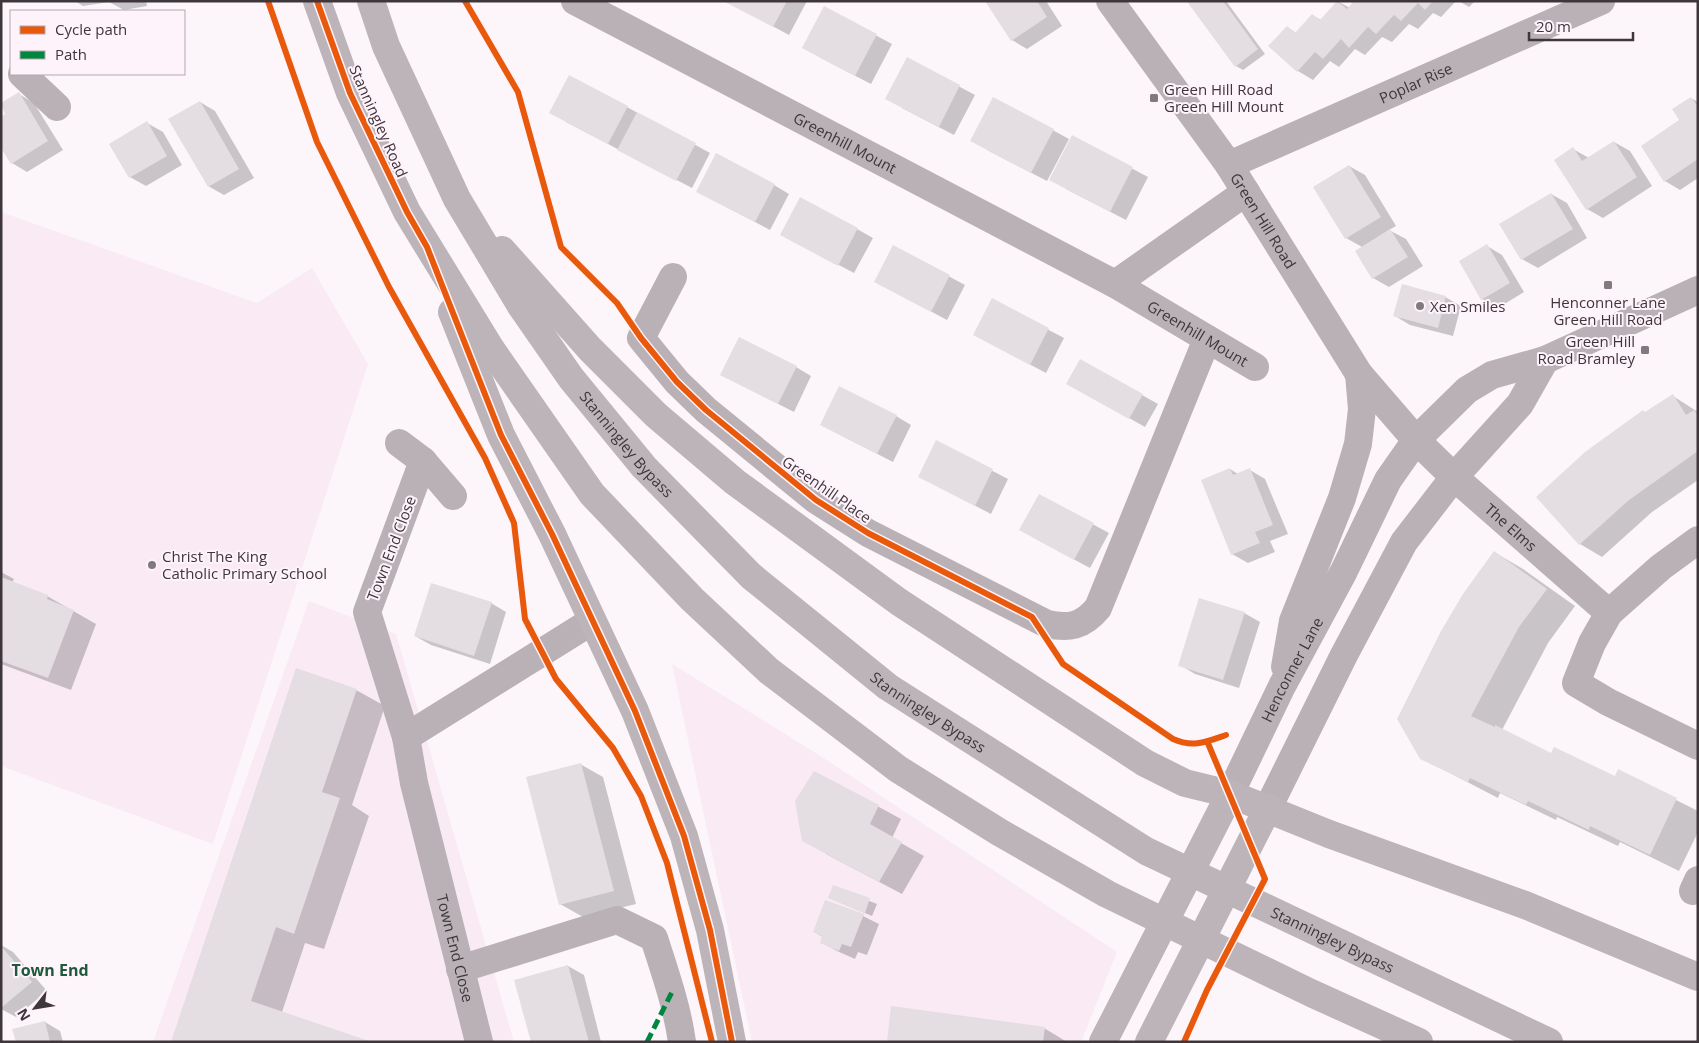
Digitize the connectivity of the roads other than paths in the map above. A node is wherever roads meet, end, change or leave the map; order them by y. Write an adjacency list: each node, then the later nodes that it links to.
1 (316, 1): 11 (main road, Stanningley Road)
2 (371, 1): 10 (main road)
3 (575, 1): 13 (street, Greenhill Mount)
4 (1110, 1): 8 (street, Green Hill Road)
5 (1602, 1): 8 (street, Poplar Rise)
6 (23, 75): 7 (street)
7 (57, 107)
8 (1229, 165): 9 (street, Green Hill Road)
9 (1246, 192): 13 (street); 18 (street, Green Hill Road)
10 (456, 199): 30 (main road); 40 (main road, Stanningley Bypass)
11 (427, 247): 26 (main road); 39 (main road)
12 (674, 277): 15 (street, Greenhill Place)
13 (1115, 284): 15 (street, Greenhill Mount)
14 (1698, 290): 16 (street, Henconner Lane)
15 (1207, 339): 17 (street, Greenhill Mount)
16 (1545, 360): 19 (street, Henconner Lane); 22 (street)
17 (1255, 368)
18 (1359, 374): 19 (street, Green Hill Road); 27 (street)
19 (1416, 440): 22 (street, The Elms); 27 (street, Henconner Lane)
20 (399, 443): 21 (street)
21 (424, 461): 23 (street); 28 (street, Town End Close)
22 (1454, 477): 25 (street, The Elms); 31 (street)
23 (453, 496)
24 (1698, 540): 25 (street)
25 (1609, 613): 29 (street)
26 (592, 621): 28 (street); 36 (main road)
27 (1282, 686): 30 (street, Henconner Lane)
28 (406, 737): 32 (street, Town End Close)
29 (1698, 746)
30 (1230, 794): 31 (main road); 37 (main road, Henconner Lane)
31 (1268, 808): 33 (main road); 38 (main road)
32 (460, 969): 34 (street, Town End Close); 35 (street)
33 (1698, 978)
34 (479, 1042)
35 (682, 1042)
36 (732, 1042)
37 (1103, 1042)
38 (1149, 1042)
39 (1419, 1042)
40 (1549, 1042)

